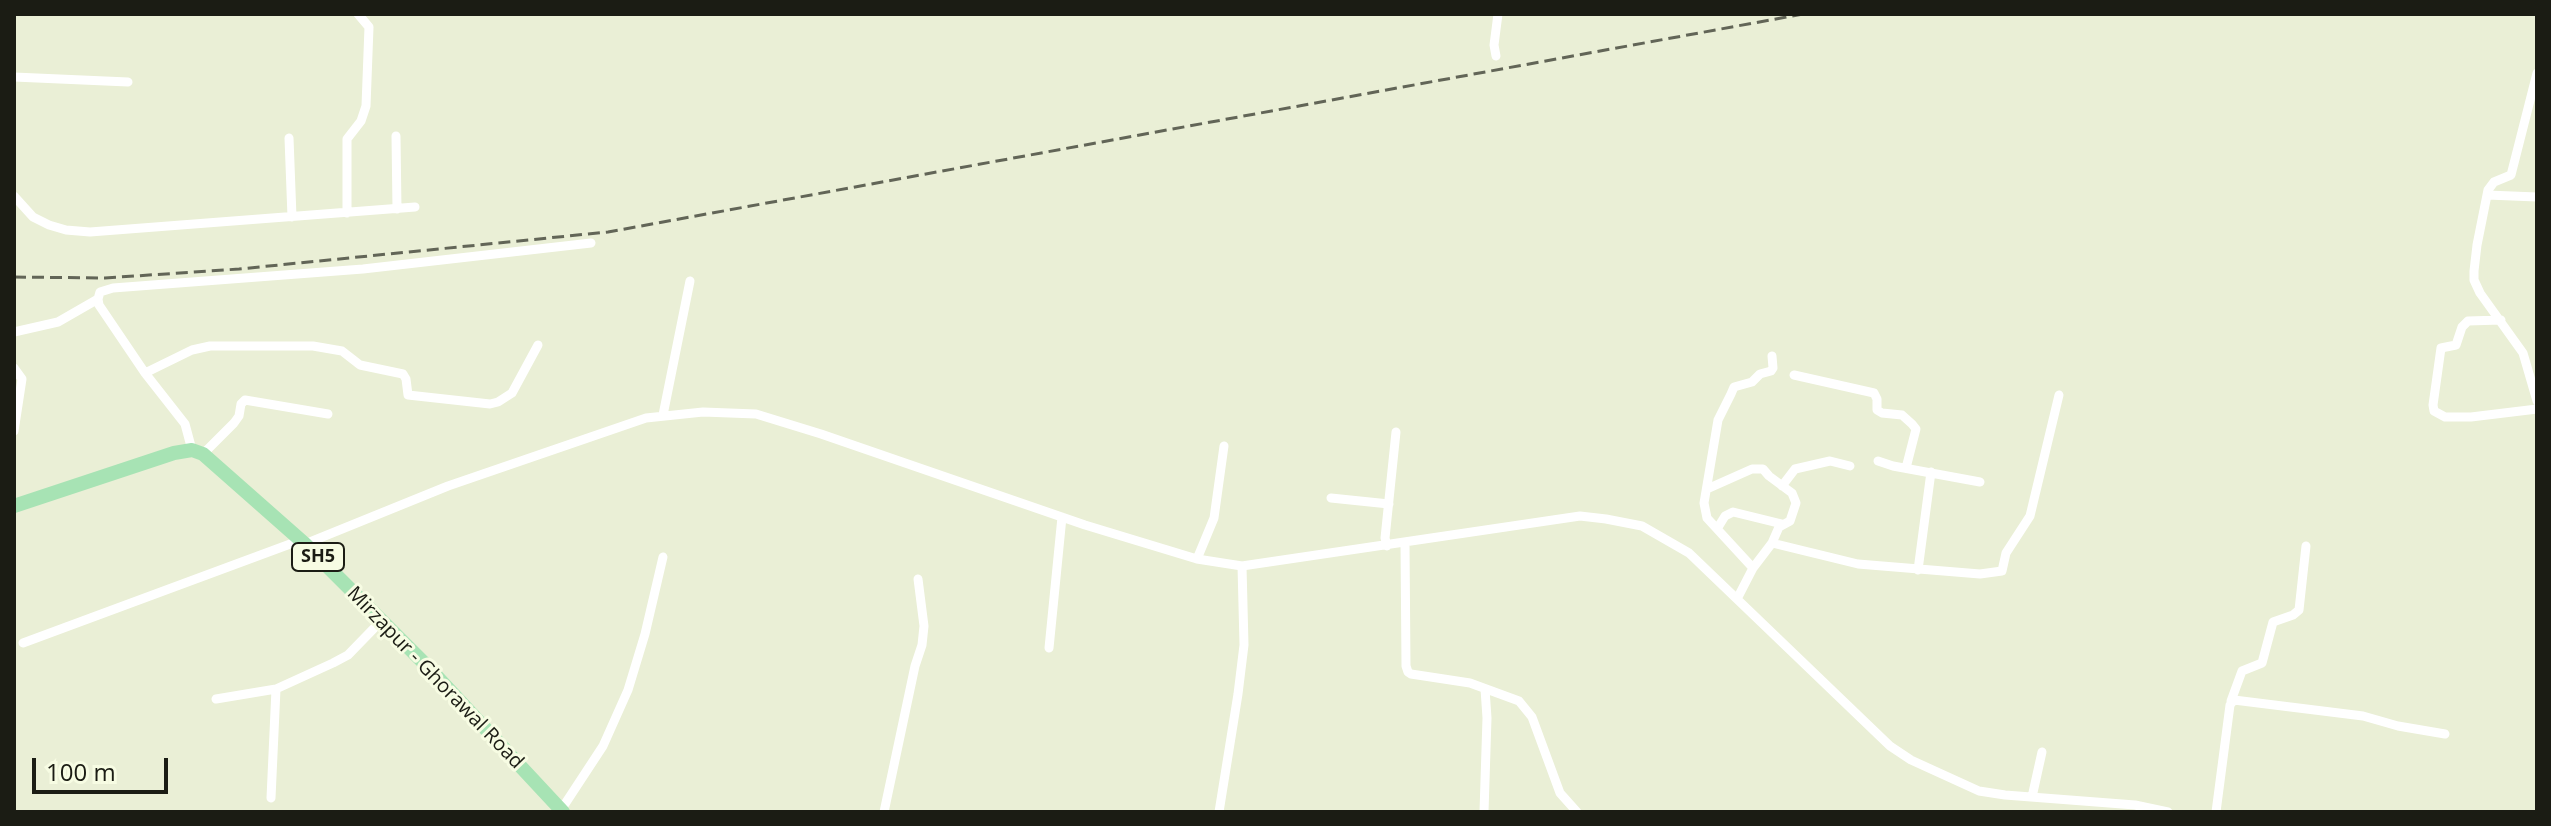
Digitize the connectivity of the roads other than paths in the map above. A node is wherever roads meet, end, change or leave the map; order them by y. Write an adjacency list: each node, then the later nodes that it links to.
1 (358, 14): 15 (street)
2 (1498, 14): 3 (street)
3 (1496, 56)
4 (2537, 73): 9 (street)
5 (14, 77): 6 (street)
6 (128, 82)
7 (396, 136): 14 (street)
8 (289, 138): 16 (street)
9 (2487, 195): 11 (street); 20 (street)
10 (14, 196): 13 (street)
11 (2537, 197)
12 (415, 207): 14 (street)
13 (17, 208): 16 (street)
14 (397, 209): 15 (street)
15 (347, 213): 16 (street)
16 (292, 217)
17 (591, 243): 19 (street)
18 (690, 281): 30 (street)
19 (98, 299): 21 (street); 25 (street)
20 (2501, 320): 28 (street); 29 (street)
21 (14, 332)
22 (538, 345): 25 (street)
23 (1772, 356): 42 (street)
24 (14, 368): 32 (street)
25 (145, 373): 35 (street)
26 (1794, 375): 38 (street)
27 (2059, 395): 58 (street)
28 (2537, 401)
29 (2537, 409)
30 (664, 410): 46 (street); 49 (street)
31 (328, 414): 35 (street)
32 (14, 431)
33 (1396, 432): 44 (street)
34 (1224, 446): 54 (street)
35 (198, 452): 45 (main road); 49 (main road, Mirzapur - Ghorawal Road / SH5)
36 (1878, 461): 38 (street)
37 (1850, 466): 41 (street)
38 (1906, 468): 39 (street)
39 (1931, 472): 40 (street); 58 (street)
40 (1980, 482)
41 (1782, 486): 42 (street); 47 (street)
42 (1707, 489): 48 (street)
43 (1331, 498): 44 (street)
44 (1389, 504): 50 (street)
45 (14, 506)
46 (1062, 517): 54 (street); 63 (street)
47 (1782, 524): 48 (street); 52 (street)
48 (1717, 529): 57 (street)
49 (303, 542): 61 (main road, Mirzapur - Ghorawal Road / SH5); 62 (street)
50 (1386, 542): 51 (street); 56 (street)
51 (1405, 543): 60 (street); 65 (street)
52 (1772, 543): 57 (street); 58 (street)
53 (2306, 546): 67 (street)
54 (1199, 554): 56 (street)
55 (663, 557): 72 (street)
56 (1242, 566): 74 (street)
57 (1753, 568): 60 (street)
58 (1918, 570)
59 (918, 579): 73 (street)
60 (1737, 599): 70 (street)
61 (381, 621): 64 (street); 72 (main road, Mirzapur - Ghorawal Road / SH5)
62 (23, 643)
63 (1049, 648)
64 (276, 689): 66 (street); 71 (street)
65 (1485, 689): 75 (street); 76 (street)
66 (216, 699)
67 (2231, 701): 68 (street); 78 (street)
68 (2445, 734)
69 (2042, 752): 70 (street)
70 (2032, 797): 77 (street)
71 (271, 798)
72 (562, 811)
73 (884, 812)
74 (1219, 812)
75 (1484, 812)
76 (1577, 812)
77 (2168, 812)
78 (2216, 812)

